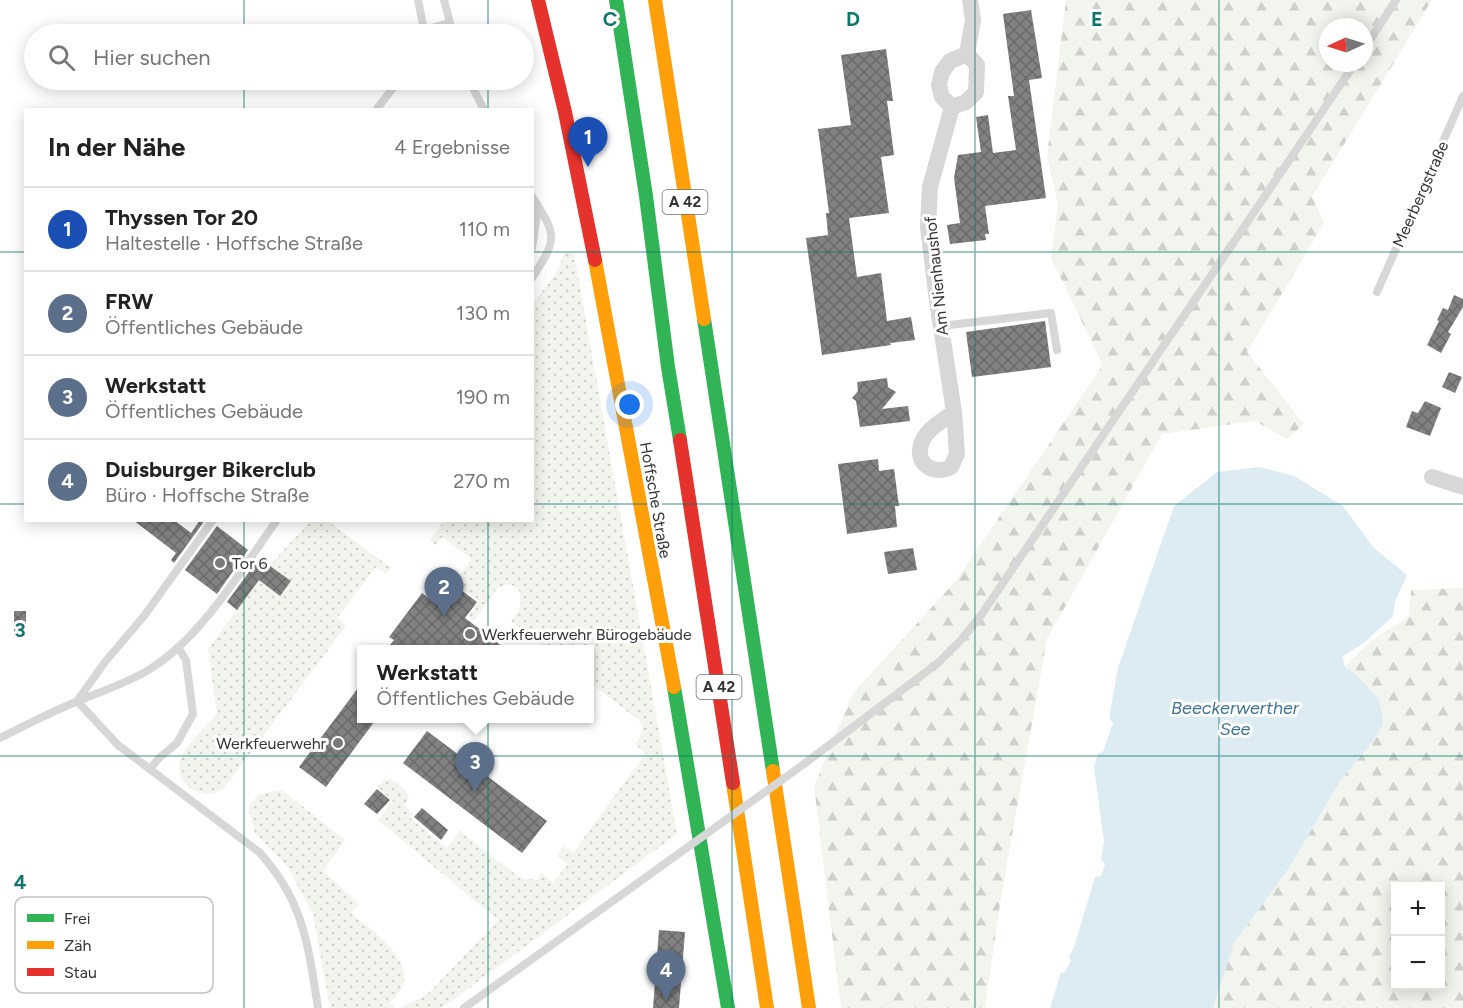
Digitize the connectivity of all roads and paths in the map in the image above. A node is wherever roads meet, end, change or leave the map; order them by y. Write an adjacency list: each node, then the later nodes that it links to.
1 (418, 0): 11 (lane)
2 (444, 0): 10 (lane)
3 (538, 0): 39 (main road, Hoffsche Straße)
4 (615, 0): 40 (main road, A 42)
5 (655, 0): 9 (main road, A 42)
6 (659, 0): 9 (main road)
7 (970, 0): 13 (street)
8 (1396, 0): 12 (lane)
9 (657, 17): 41 (main road, A 42)
10 (449, 23)
11 (422, 24)
12 (1373, 36)
13 (967, 54): 18 (street); 18 (street)
14 (1349, 72): 38 (lane, bridge)
15 (391, 90): 19 (lane)
16 (474, 90): 20 (lane)
17 (1463, 96): 25 (lane, Meerbergstraße)
18 (952, 106): 26 (street, Am Nienhaushof)
19 (378, 108)
20 (483, 108)
21 (534, 199): 22 (lane)
22 (539, 206): 23 (lane); 24 (lane)
23 (534, 236)
24 (534, 275)
25 (1377, 292)
26 (941, 326): 27 (lane); 28 (street, Am Nienhaushof)
27 (1057, 350)
28 (954, 412)
29 (1432, 477): 30 (street)
30 (1463, 487)
31 (212, 522): 34 (lane)
32 (276, 522): 33 (lane)
33 (178, 647): 34 (lane); 36 (lane)
34 (77, 701): 35 (lane); 36 (lane)
35 (0, 738)
36 (150, 769): 37 (lane)
37 (318, 1008)
38 (464, 1008)
39 (728, 1008)
40 (767, 1008)
41 (808, 1008)

